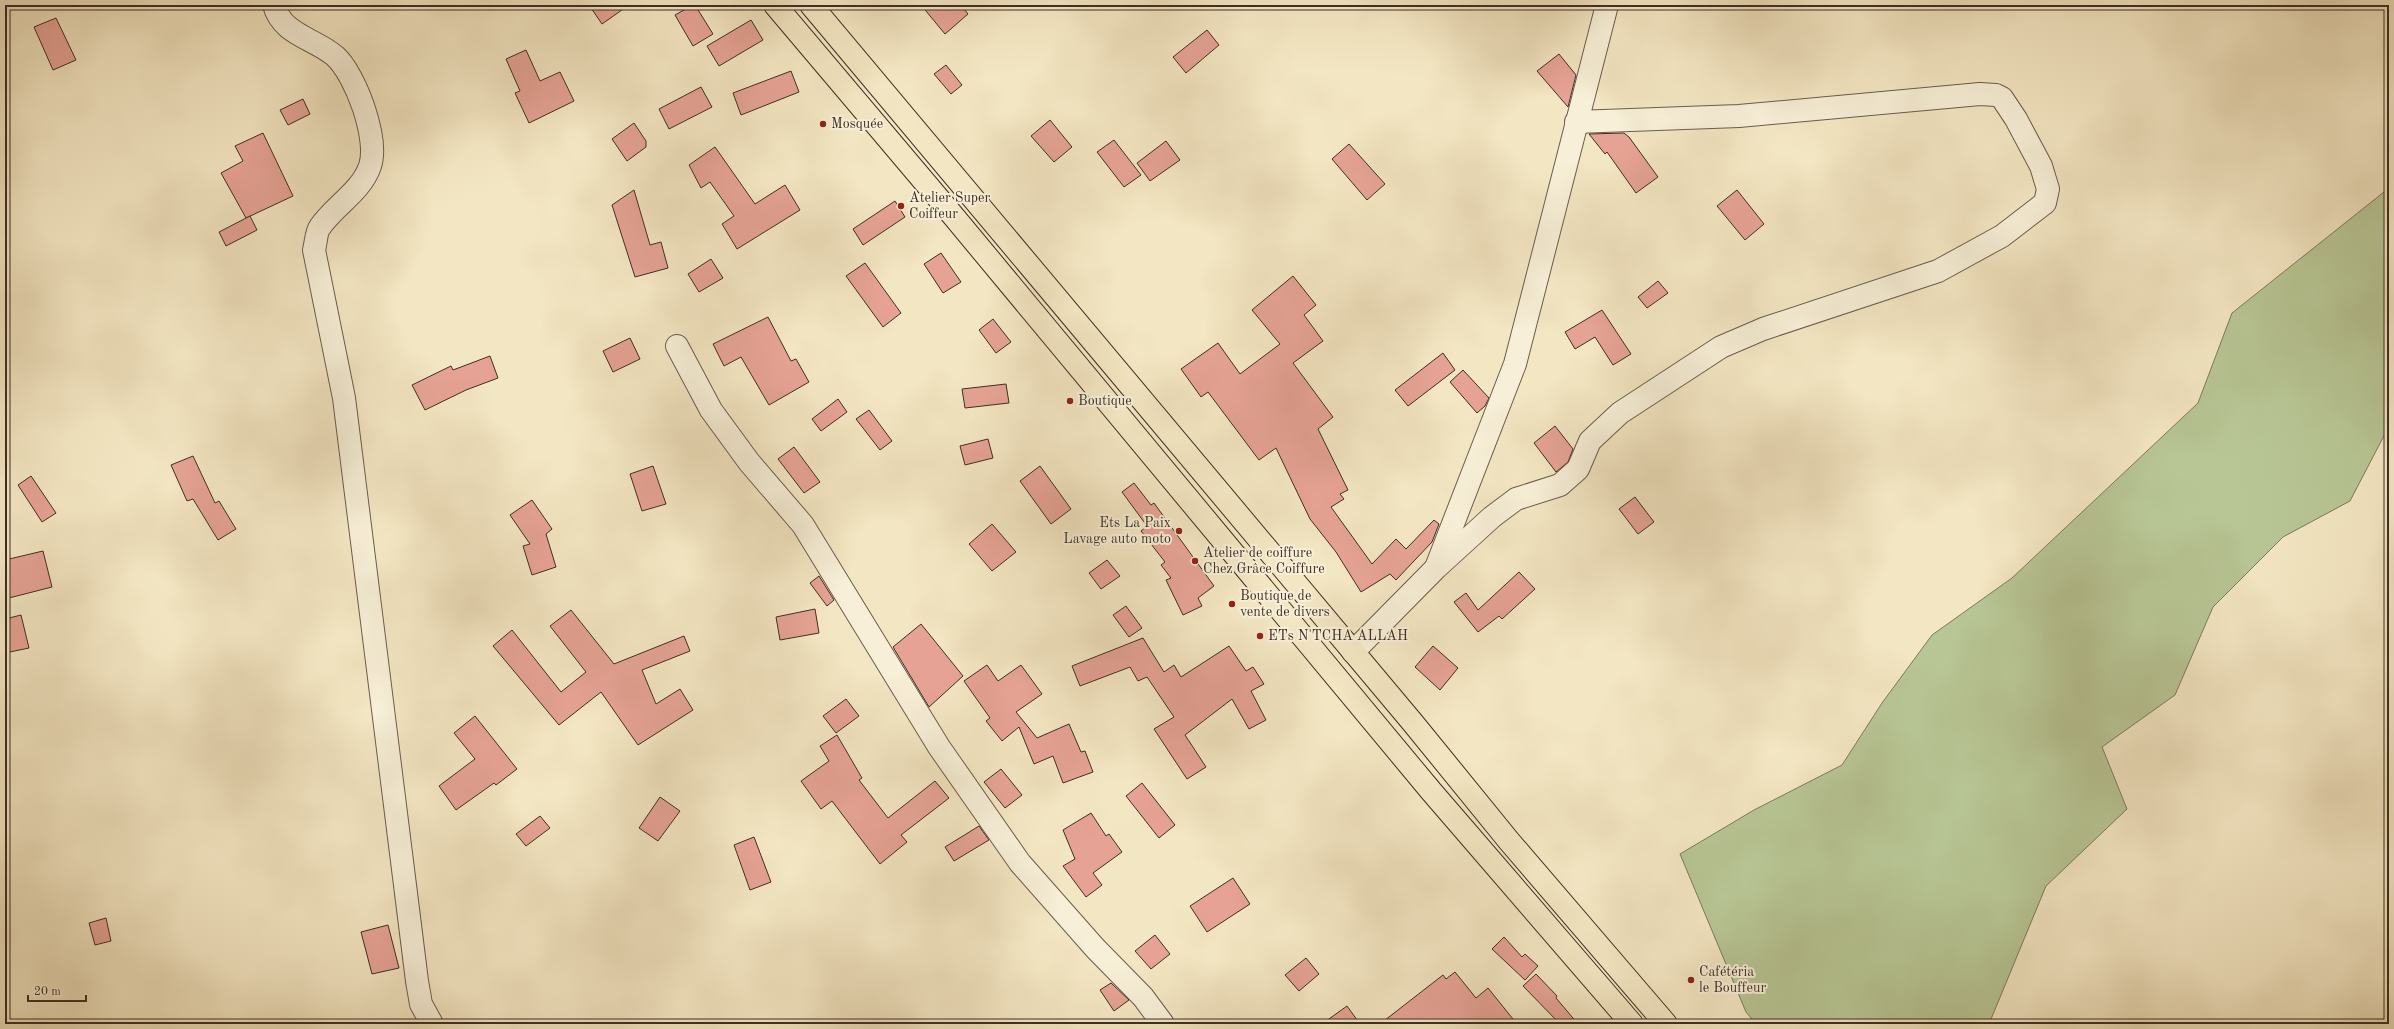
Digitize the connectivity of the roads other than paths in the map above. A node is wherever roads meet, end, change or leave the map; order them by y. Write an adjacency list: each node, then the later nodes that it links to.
1 (274, 5): 9 (street)
2 (775, 5): 11 (main road)
3 (812, 5): 8 (main road)
4 (1607, 5): 5 (street)
5 (1576, 122): 7 (street); 7 (street)
6 (677, 346): 10 (street)
7 (1436, 568): 8 (street)
8 (1353, 652): 12 (main road)
9 (432, 1024)
10 (1163, 1024)
11 (1632, 1024)
12 (1666, 1024)

